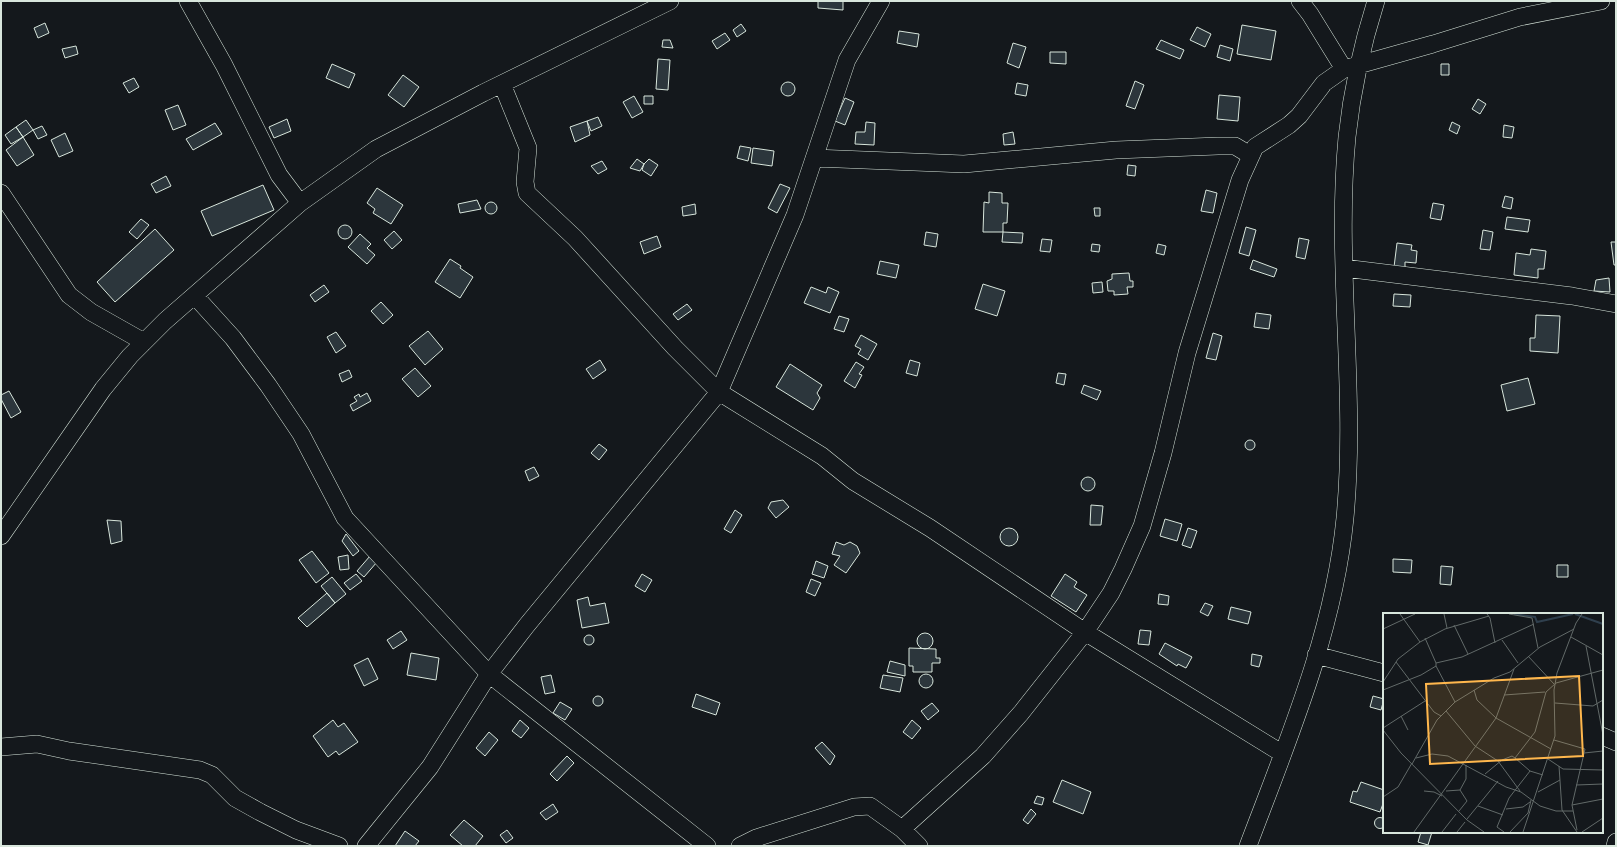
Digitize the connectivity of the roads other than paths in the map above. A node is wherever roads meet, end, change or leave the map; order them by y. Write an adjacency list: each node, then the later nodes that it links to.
1 (188, 1): 12 (street)
2 (670, 1): 8 (street)
3 (881, 1): 10 (street)
4 (1300, 1): 7 (street)
5 (1376, 1): 7 (street)
6 (1601, 1): 7 (street)
7 (1352, 67): 9 (street); 13 (street)
8 (502, 84): 12 (street); 17 (street)
9 (1250, 155): 10 (street); 19 (street)
10 (814, 158): 17 (street)
11 (1, 193): 16 (street)
12 (300, 203): 14 (street)
13 (1344, 268): 15 (street); 20 (street)
14 (195, 296): 16 (street); 21 (street)
15 (1616, 304)
16 (144, 342): 18 (street)
17 (719, 392): 19 (street); 21 (street)
18 (1, 536)
19 (1085, 632): 26 (street); 27 (street)
20 (1316, 655): 22 (street); 26 (street)
21 (489, 674): 30 (street); 31 (street)
22 (1383, 674)
23 (1603, 736): 24 (street)
24 (1616, 742)
25 (1, 747): 29 (street)
26 (1283, 754): 34 (street)
27 (902, 829): 32 (street); 33 (street)
28 (1616, 842): 35 (street)
29 (339, 846)
30 (366, 846)
31 (707, 846)
32 (740, 846)
33 (919, 846)
34 (1248, 846)
35 (1615, 846)

